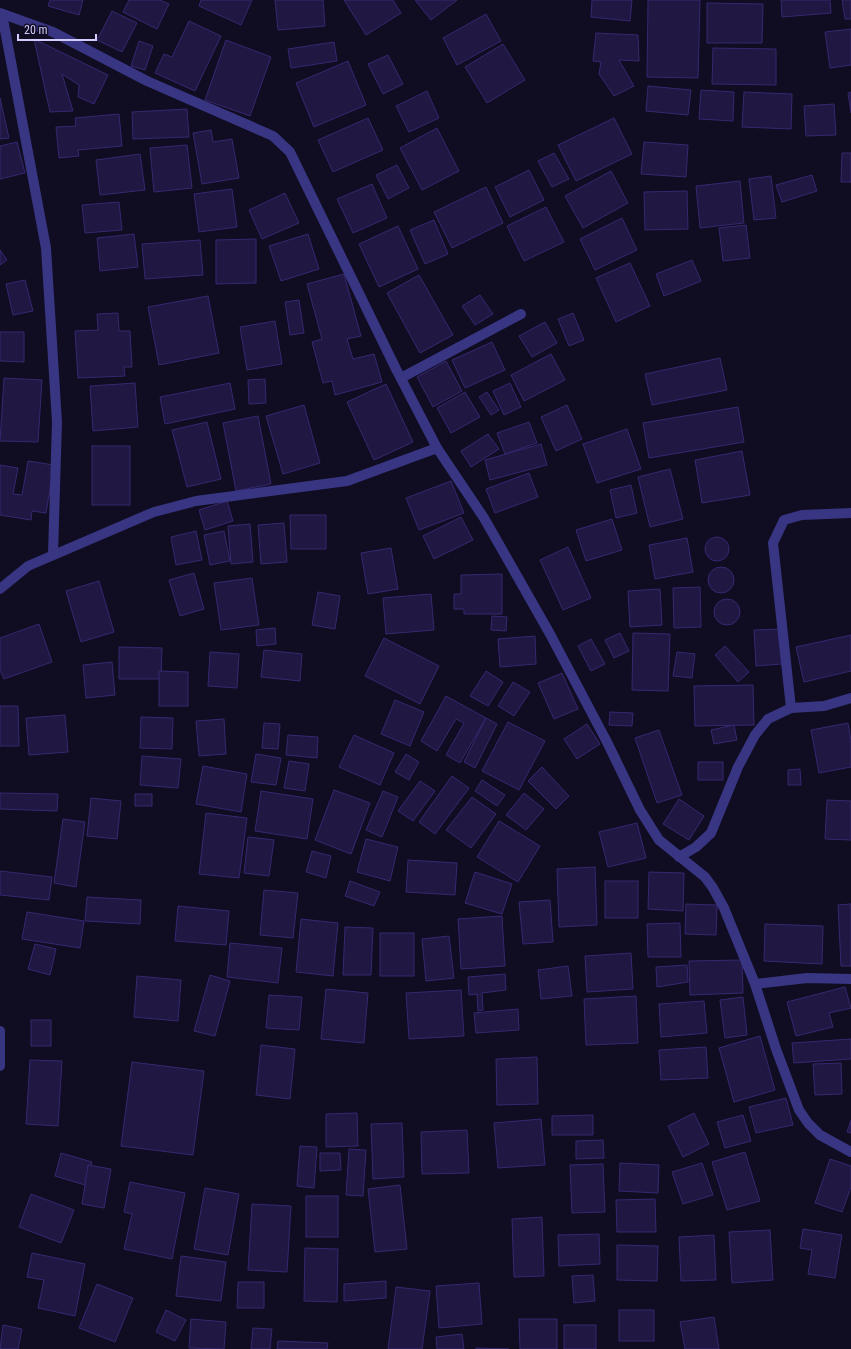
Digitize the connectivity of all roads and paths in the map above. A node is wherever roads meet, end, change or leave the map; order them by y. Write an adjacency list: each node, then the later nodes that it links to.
1 (1, 14): 3 (street); 6 (street)
2 (521, 314): 3 (street)
3 (401, 378): 4 (street)
4 (437, 448): 6 (street); 10 (street)
5 (851, 513): 9 (street)
6 (53, 554): 7 (street)
7 (0, 589)
8 (851, 698): 9 (street)
9 (791, 708): 10 (street)
10 (679, 857): 12 (street)
11 (851, 980): 12 (street)
12 (755, 984): 15 (street)
13 (0, 1031): 14 (street)
14 (0, 1066)
15 (851, 1152)

